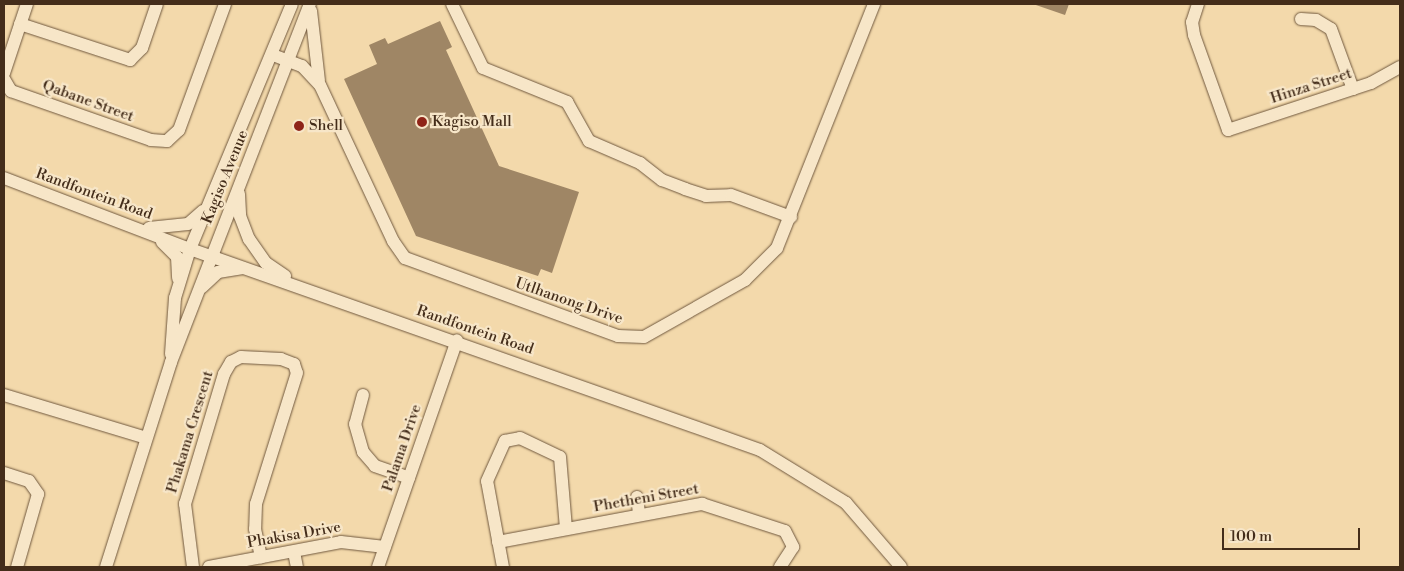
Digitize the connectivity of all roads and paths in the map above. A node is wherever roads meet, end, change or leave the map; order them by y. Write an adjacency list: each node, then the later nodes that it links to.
1 (27, 4): 10 (street)
2 (225, 4): 15 (street, Qabane Street)
3 (292, 4): 11 (street, Kagiso Avenue)
4 (311, 4): 12 (street, Kagiso Avenue); 16 (street)
5 (452, 4): 21 (street)
6 (874, 4): 21 (street, Utlhanong Drive)
7 (1198, 4): 17 (street, Hinza Street)
8 (156, 8): 10 (street)
9 (1300, 19): 17 (street)
10 (20, 24): 14 (street)
11 (273, 55): 12 (street, Utlhanong Drive); 20 (street, Kagiso Avenue)
12 (288, 60): 16 (street, Utlhanong Drive); 19 (street, Kagiso Avenue)
13 (1400, 67): 17 (street, Hinza Street)
14 (4, 72)
15 (4, 80)
16 (320, 85): 21 (street, Utlhanong Drive)
17 (1353, 89)
18 (4, 178): 22 (street, Randfontein Road)
19 (242, 179): 24 (street, Kagiso Avenue); 26 (street)
20 (211, 200): 22 (street); 23 (street, Kagiso Avenue)
21 (791, 217)
22 (142, 229): 23 (street, Randfontein Road); 28 (street)
23 (190, 248): 24 (street, Randfontein Road); 28 (street, Kagiso Avenue)
24 (212, 256): 25 (street, Randfontein Road); 27 (street, Kagiso Avenue)
25 (245, 267): 26 (street, Randfontein Road); 27 (street)
26 (298, 285): 29 (street, Randfontein Road)
27 (197, 292): 30 (street, Kagiso Avenue)
28 (175, 298): 30 (street, Kagiso Avenue)
29 (457, 340): 35 (street, Palama Drive); 51 (street, Randfontein Road)
30 (172, 362): 33 (street, Kagiso Avenue)
31 (4, 395): 33 (street)
32 (363, 395): 35 (street)
33 (146, 438): 44 (street, Kagiso Avenue)
34 (4, 473): 43 (street)
35 (409, 478): 40 (street, Palama Drive)
36 (637, 497): 37 (street)
37 (639, 514): 38 (street, Phetheni Street); 50 (street, Phetheni Street)
38 (566, 529): 39 (street, Phetheni Street); 39 (street)
39 (498, 542): 49 (street)
40 (385, 547): 41 (street, Phakisa Drive); 48 (street, Palama Drive)
41 (294, 552): 42 (street, Phakisa Drive); 47 (street)
42 (261, 557): 45 (street, Phakama Crescent); 46 (street, Phakisa Drive)
43 (17, 567)
44 (106, 567)
45 (193, 567)
46 (209, 567)
47 (297, 567)
48 (378, 567)
49 (503, 567)
50 (780, 567)
51 (901, 567)

